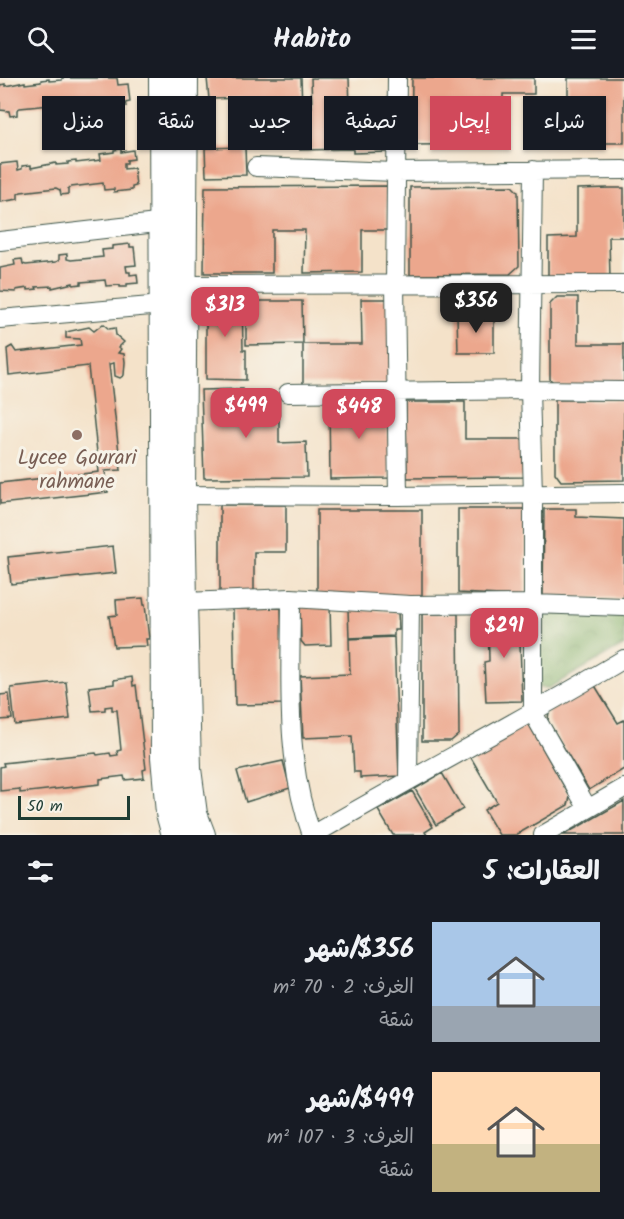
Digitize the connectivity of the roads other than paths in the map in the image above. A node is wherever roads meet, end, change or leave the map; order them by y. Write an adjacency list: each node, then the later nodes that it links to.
1 (162, 78): 8 (main road)
2 (185, 78): 8 (main road)
3 (397, 78): 7 (street)
4 (256, 167): 7 (street)
5 (533, 170): 6 (street); 7 (street); 10 (street)
6 (624, 170)
7 (396, 172): 12 (street)
8 (174, 221): 9 (street); 13 (main road)
9 (0, 242)
10 (531, 284): 11 (street); 12 (street); 15 (street)
11 (624, 284)
12 (395, 285): 13 (street); 17 (street)
13 (178, 298): 14 (street); 21 (main road)
14 (0, 319)
15 (530, 390): 16 (street); 17 (street); 20 (street)
16 (624, 391)
17 (395, 392): 18 (street); 22 (street)
18 (288, 393)
19 (624, 493): 20 (street)
20 (533, 494): 22 (street); 25 (street)
21 (172, 495): 22 (street); 24 (main road); 33 (main road)
22 (398, 496)
23 (291, 598): 24 (street); 26 (street); 35 (street)
24 (184, 602): 34 (main road)
25 (532, 604): 26 (street); 27 (street); 29 (street)
26 (410, 605): 30 (street)
27 (624, 607)
28 (624, 659): 29 (street)
29 (533, 713): 30 (street); 32 (street)
30 (408, 780): 35 (street)
31 (624, 788): 32 (street)
32 (588, 809): 36 (street)
33 (175, 835)
34 (202, 835)
35 (313, 835)
36 (543, 835)

